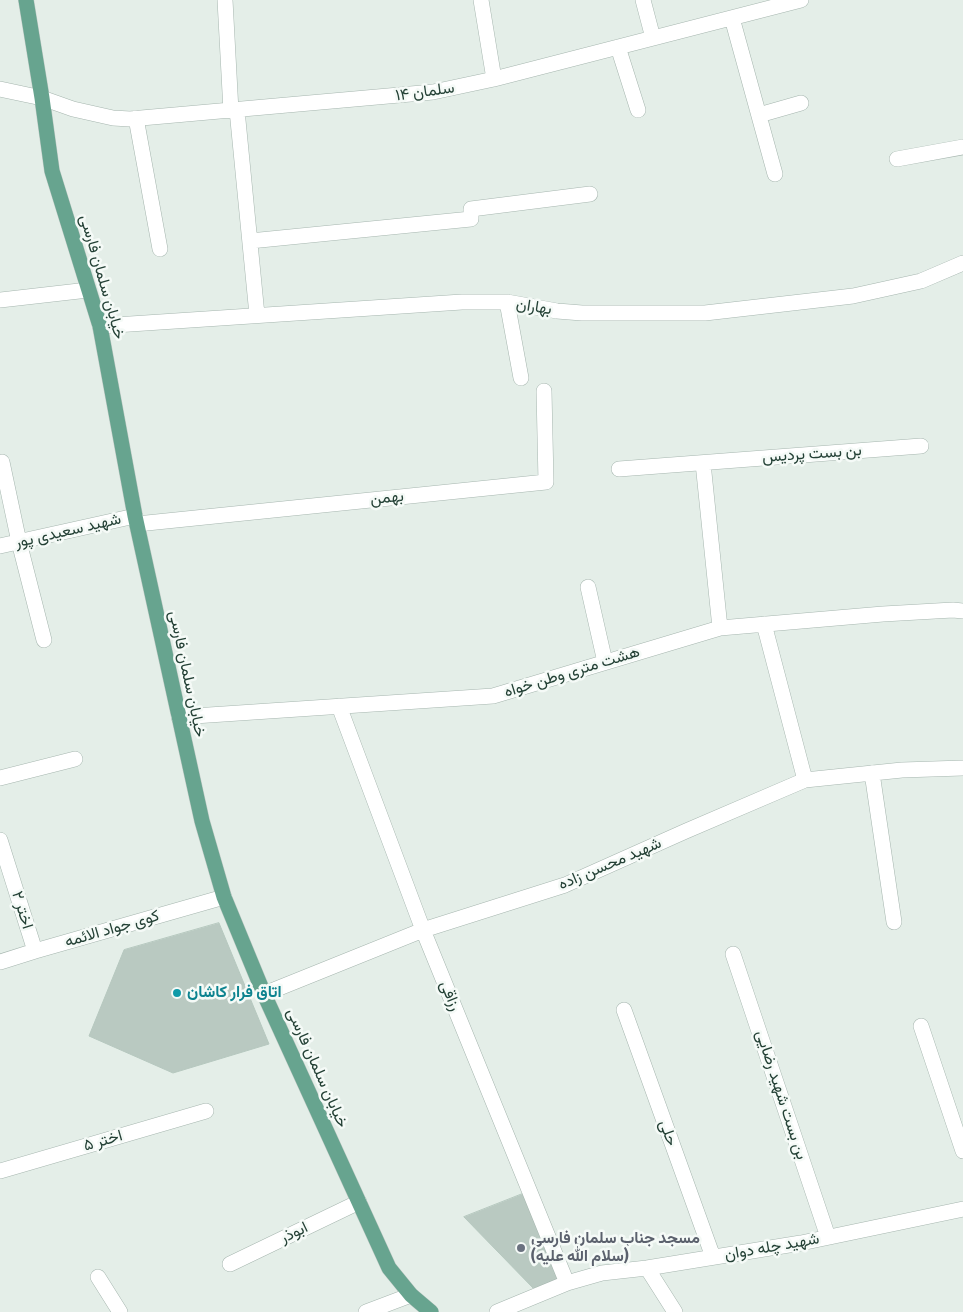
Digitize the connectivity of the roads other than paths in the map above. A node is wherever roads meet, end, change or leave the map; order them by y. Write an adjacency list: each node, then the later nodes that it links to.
1 (26, 0): 12 (main road, خیابان سلمان فارسی)
2 (226, 0): 14 (street)
3 (481, 0): 10 (street)
4 (643, 0): 8 (street)
5 (801, 0): 6 (street, سلمان ۱۴)
6 (758, 5): 7 (street, سلمان ۱۴)
7 (732, 18): 8 (street, سلمان ۱۴); 16 (street)
8 (653, 38): 9 (street, سلمان ۱۴)
9 (618, 47): 10 (street, سلمان ۱۴); 15 (street)
10 (494, 79): 14 (street, سلمان ۱۴)
11 (0, 88): 12 (street, سلمان ۱۴)
12 (42, 98): 17 (street, سلمان ۱۴); 25 (main road, خیابان سلمان فارسی)
13 (801, 103): 16 (street)
14 (234, 110): 17 (street, سلمان ۱۴); 22 (street)
15 (638, 110)
16 (759, 114): 20 (street)
17 (136, 118): 23 (street)
18 (963, 147): 19 (street)
19 (897, 159)
20 (775, 174)
21 (590, 194): 22 (street)
22 (250, 241): 28 (street)
23 (160, 249)
24 (963, 263): 27 (street, بهاران)
25 (88, 290): 26 (street); 29 (main road, خیابان سلمان فارسی)
26 (0, 300)
27 (507, 302): 28 (street, بهاران); 30 (street)
28 (257, 316): 29 (street, بهاران)
29 (100, 326): 36 (main road, خیابان سلمان فارسی)
30 (522, 378)
31 (544, 391): 36 (street, بهمن)
32 (921, 446): 34 (street, بن بست پردیس)
33 (2, 462): 37 (street)
34 (704, 463): 35 (street, بن بست پردیس); 42 (street)
35 (619, 469)
36 (136, 520): 37 (street, شهید سعیدی پور); 46 (main road, خیابان سلمان فارسی)
37 (19, 542): 38 (street, شهید سعیدی پور); 43 (street)
38 (0, 546)
39 (588, 587): 44 (street)
40 (963, 611): 41 (street, هشت متری وطن خواه)
41 (764, 624): 42 (street, هشت متری وطن خواه); 51 (street)
42 (720, 628): 44 (street, هشت متری وطن خواه)
43 (44, 640)
44 (605, 662): 45 (street, هشت متری وطن خواه)
45 (340, 706): 46 (street, هشت متری وطن خواه); 55 (street, رزاقی)
46 (179, 718): 53 (main road, خیابان سلمان فارسی)
47 (75, 759): 50 (street)
48 (963, 768): 49 (street, شهید محسن زاده)
49 (872, 773): 51 (street, شهید محسن زاده); 54 (street)
50 (0, 778)
51 (805, 780): 55 (street, شهید محسن زاده)
52 (0, 840): 56 (street, اختر ۲)
53 (224, 896): 56 (street, کوی جواد الائمه); 59 (main road, خیابان سلمان فارسی)
54 (894, 922)
55 (423, 930): 59 (street, شهید محسن زاده); 72 (street, رزاقی)
56 (34, 951): 58 (street, کوی جواد الائمه)
57 (733, 954): 67 (street, بن بست شهید رضایی)
58 (0, 962)
59 (264, 994): 65 (main road, خیابان سلمان فارسی)
60 (624, 1010): 68 (street, حلی)
61 (922, 1026): 63 (street)
62 (206, 1111): 64 (street, اختر ۵)
63 (963, 1151)
64 (0, 1170)
65 (358, 1202): 69 (street, ابوذر); 73 (main road, خیابان سلمان فارسی)
66 (963, 1209): 67 (street, شهید چله دوان)
67 (828, 1237): 68 (street, شهید چله دوان)
68 (712, 1257): 70 (street, شهید چله دوان)
69 (230, 1264)
70 (647, 1268): 72 (street, شهید چله دوان); 78 (street)
71 (98, 1276): 74 (street)
72 (567, 1283): 77 (street, شهید چله دوان)
73 (411, 1295): 75 (street); 76 (main road, خیابان سلمان فارسی)
74 (120, 1312)
75 (366, 1312)
76 (432, 1312)
77 (497, 1312)
78 (675, 1312)

